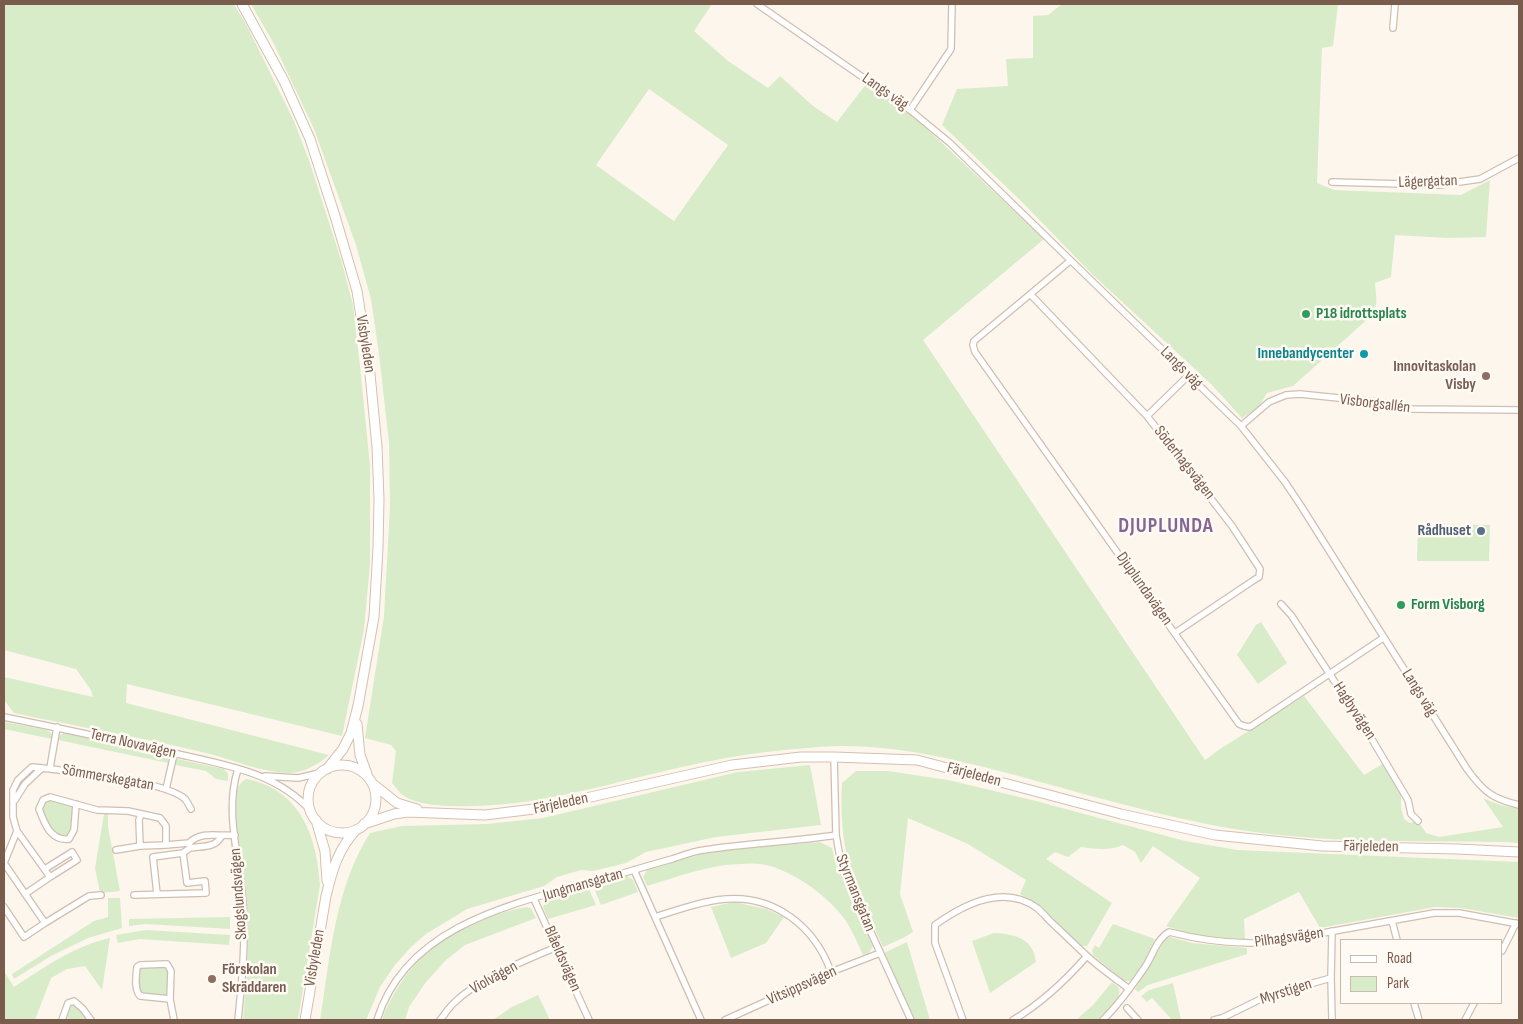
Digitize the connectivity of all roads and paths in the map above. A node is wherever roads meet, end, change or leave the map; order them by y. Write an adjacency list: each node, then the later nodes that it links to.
1 (242, 4): 19 (main road, Visbyleden)
2 (757, 4): 6 (street, Langs väg)
3 (952, 4): 6 (street)
4 (1395, 4): 5 (street)
5 (1393, 28)
6 (910, 110): 9 (street, Langs väg)
7 (1519, 158): 8 (street, Lägergatan)
8 (1332, 182)
9 (1070, 261): 10 (street, Djuplundavägen); 11 (street, Langs väg)
10 (1031, 294): 13 (street, Söderhagsvägen); 16 (street, Djuplundavägen)
11 (1188, 376): 13 (street, Söderhagsvägen); 14 (street, Langs väg)
12 (1519, 410): 14 (street, Visborgsallén)
13 (1147, 416): 16 (street, Söderhagsvägen)
14 (1241, 426): 17 (street, Langs väg)
15 (1282, 604): 18 (street, Hagbyvägen)
16 (1175, 633): 18 (street, Djuplundavägen)
17 (1384, 638): 18 (street, Djuplundavägen); 33 (street, Langs väg)
18 (1330, 673): 38 (street, Hagbyvägen)
19 (358, 706): 27 (main road, Visbyleden); 29 (main road, Visbyleden)
20 (4, 717): 21 (street, Terra Novavägen)
21 (57, 727): 22 (street, Terra Novavägen); 25 (street, Sömmerskegatan)
22 (174, 754): 26 (street, Terra Novavägen); 30 (street, Sömmerskegatan)
23 (834, 757): 35 (main road, Färjeleden); 42 (street, Styrmansgatan); 48 (main road, Färjeleden)
24 (42, 768): 25 (street, Sömmerskegatan); 31 (street, Sömmerskegatan); 31 (street, Sömmerskegatan)
25 (50, 768): 30 (street, Sömmerskegatan)
26 (238, 769): 28 (street, Terra Novavägen); 41 (street, Skogslundsvägen)
27 (323, 771): 28 (street, Terra Novavägen); 29 (main road); 37 (main road)
28 (261, 776): 37 (street, Terra Novavägen)
29 (370, 780): 35 (main road, Färjeleden); 39 (main road)
30 (166, 789): 34 (street, Sömmerskegatan)
31 (13, 804): 40 (street, Sömmerskegatan)
32 (76, 804): 32 (street); 36 (street)
33 (1519, 805)
34 (191, 809)
35 (429, 812): 39 (main road, Färjeleden)
36 (141, 814): 44 (street); 46 (street)
37 (313, 815): 39 (main road); 60 (main road, Visbyleden)
38 (1418, 821)
39 (360, 827): 60 (main road, Visbyleden)
40 (17, 832): 50 (street); 51 (street, Sömmerskegatan)
41 (235, 835): 43 (street); 83 (street, Skogslundsvägen)
42 (836, 835): 52 (street, Jungmansgatan); 71 (street, Styrmansgatan)
43 (221, 837): 45 (street); 45 (street)
44 (166, 845): 45 (street); 46 (street)
45 (190, 845): 49 (street)
46 (140, 846): 47 (street)
47 (116, 850)
48 (1519, 852)
49 (183, 853): 54 (street); 57 (street)
50 (4, 863): 56 (street)
51 (45, 869): 53 (street, Sömmerskegatan); 53 (street)
52 (634, 870): 61 (street, Jungmansgatan); 63 (street)
53 (50, 877): 56 (street)
54 (187, 883): 55 (street); 55 (street)
55 (188, 893): 57 (street)
56 (25, 894): 65 (street)
57 (157, 894): 59 (street)
58 (100, 895): 65 (street)
59 (134, 895)
60 (326, 896): 84 (main road, Visbyleden)
61 (534, 899): 69 (street, Blåeldsvägen); 85 (street, Jungmansgatan)
62 (4, 907): 65 (street)
63 (655, 917): 73 (street); 88 (street)
64 (1392, 921): 66 (street, Pilhagsvägen); 67 (street, Pilhagsvägen); 68 (street)
65 (45, 923)
66 (1518, 923): 70 (street)
67 (1332, 932): 74 (street); 75 (street, Pilhagsvägen)
68 (1397, 939)
69 (557, 947): 86 (street, Violvägen); 87 (street, Blåeldsvägen)
70 (1503, 949)
71 (880, 953): 73 (street, Vitsippsvägen); 90 (street, Styrmansgatan)
72 (1087, 956): 75 (street); 91 (street); 92 (street)
73 (831, 972): 89 (street, Vitsippsvägen)
74 (1331, 978): 95 (street, Myrstigen); 96 (street)
75 (1129, 990): 93 (street, Pilhagsvägen)
76 (170, 999): 76 (street); 82 (street)
77 (1414, 1004): 97 (street)
78 (1473, 1004): 98 (street)
79 (1127, 1008): 94 (street)
80 (62, 1020): 81 (street)
81 (91, 1020)
82 (174, 1020)
83 (238, 1020)
84 (305, 1020)
85 (377, 1020)
86 (440, 1020)
87 (590, 1020)
88 (701, 1020)
89 (725, 1020)
90 (910, 1020)
91 (963, 1020)
92 (1013, 1020)
93 (1103, 1020)
94 (1138, 1020)
95 (1214, 1020)
96 (1332, 1020)
97 (1419, 1020)
98 (1465, 1020)

